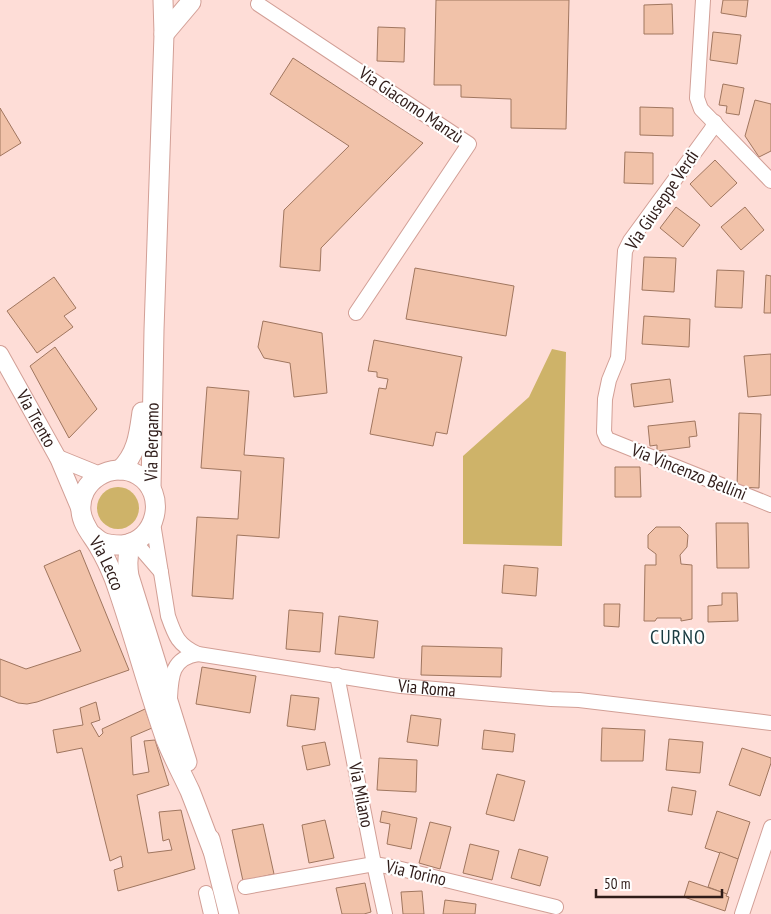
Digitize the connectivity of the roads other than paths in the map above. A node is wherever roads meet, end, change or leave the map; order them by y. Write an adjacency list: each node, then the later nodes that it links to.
1 (163, 0): 6 (main road, Via Bergamo)
2 (169, 0): 4 (main road)
3 (703, 0): 7 (street)
4 (193, 1): 6 (main road)
5 (255, 1): 9 (street, Via Giacomo Manzù)
6 (164, 34): 10 (main road, Via Bergamo)
7 (715, 122): 8 (street); 12 (street, Via Giuseppe Verdi)
8 (771, 181)
9 (356, 313)
10 (154, 330): 14 (main road, Via Bergamo); 16 (main road, Via Bergamo)
11 (0, 354): 13 (street, Via Trento)
12 (607, 439): 17 (street, Via Vincenzo Bellini)
13 (58, 458): 15 (street, Via Trento); 18 (street, Via Trento)
14 (120, 470): 15 (main road); 16 (main road, Via Bergamo)
15 (100, 474): 18 (main road)
16 (151, 488): 19 (main road, Via Roma)
17 (771, 505)
18 (80, 510): 20 (main road, Via Trento)
19 (153, 522): 21 (main road); 22 (street, Via Roma)
20 (91, 534): 21 (main road, Via Lecco); 28 (main road, Via Lecco)
21 (133, 543): 22 (street); 25 (main road, Via Lecco)
22 (161, 573): 23 (street, Via Roma)
23 (198, 654): 24 (street, Via Roma); 25 (street)
24 (337, 675): 26 (street, Via Roma); 29 (street, Via Milano)
25 (170, 704): 28 (main road, Via Lecco)
26 (771, 723)
27 (771, 827): 36 (street)
28 (213, 851): 34 (main road, Via Lecco)
29 (374, 864): 30 (street, Via Torino); 32 (street, Via Torino); 35 (street, Via Milano)
30 (245, 887)
31 (206, 893): 33 (street)
32 (556, 907)
33 (211, 914)
34 (229, 914)
35 (385, 914)
36 (742, 914)

